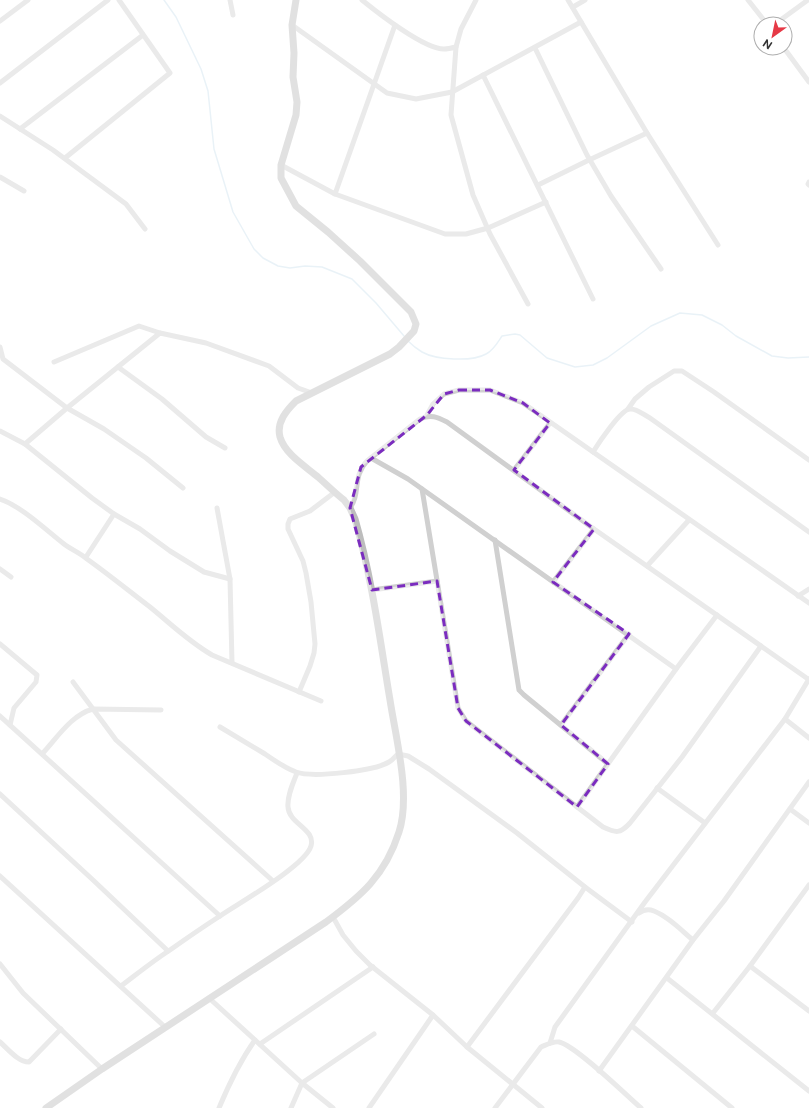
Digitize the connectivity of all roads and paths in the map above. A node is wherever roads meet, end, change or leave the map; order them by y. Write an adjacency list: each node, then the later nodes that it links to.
1 (28, 0): 16 (street)
2 (108, 0): 26 (street)
3 (119, 0): 20 (street)
4 (230, 0): 13 (street)
5 (296, 0): 18 (street)
6 (362, 0): 19 (street)
7 (476, 0): 21 (street)
8 (568, 0): 12 (street)
9 (585, 0): 12 (street)
10 (748, 0): 14 (street)
11 (808, 0): 15 (street)
12 (573, 7): 17 (street)
13 (233, 15)
14 (761, 16)
15 (786, 16)
16 (0, 21)
17 (581, 22): 22 (street); 31 (street)
18 (292, 24): 27 (street); 34 (street)
19 (395, 25): 21 (street); 27 (street)
20 (143, 35): 30 (street); 32 (street)
21 (456, 47): 28 (street)
22 (534, 48): 24 (street); 33 (street)
23 (790, 56): 25 (street)
24 (484, 75): 28 (street); 36 (street)
25 (809, 82)
26 (0, 83)
27 (373, 83): 28 (street); 38 (street)
28 (452, 92): 40 (street)
29 (0, 116): 30 (street)
30 (20, 129): 32 (street)
31 (647, 133): 33 (street); 42 (street)
32 (65, 158): 41 (street)
33 (590, 160): 36 (street); 43 (street)
34 (281, 165): 38 (street); 50 (street)
35 (0, 177): 37 (street)
36 (538, 185): 39 (street)
37 (24, 191)
38 (335, 194): 40 (street)
39 (546, 202): 40 (street); 44 (street)
40 (488, 228): 45 (street)
41 (145, 229)
42 (718, 245)
43 (661, 269)
44 (593, 299)
45 (528, 304)
46 (160, 333): 48 (street); 49 (street); 50 (street)
47 (0, 347): 51 (street)
48 (54, 362)
49 (118, 367): 51 (street); 57 (street)
50 (312, 393): 64 (street)
51 (67, 408): 56 (street); 62 (street)
52 (628, 409): 58 (street); 60 (street); 71 (street)
53 (427, 415): 54 (street); 59 (street); 61 (street)
54 (550, 423): 58 (street); 61 (street)
55 (0, 431): 56 (street)
56 (25, 444): 68 (street)
57 (225, 448)
58 (593, 452): 69 (street)
59 (371, 458): 63 (street); 67 (street)
60 (809, 460)
61 (514, 470): 70 (street)
62 (183, 488)
63 (422, 490): 72 (street); 78 (street)
64 (335, 492): 67 (street); 92 (street)
65 (0, 499): 73 (street)
66 (217, 508): 77 (street)
67 (350, 508): 81 (street)
68 (114, 514): 73 (street); 77 (street)
69 (689, 520): 74 (street); 82 (street)
70 (594, 529): 74 (street); 79 (street)
71 (809, 532)
72 (495, 540): 79 (street); 99 (street)
73 (86, 557): 88 (street)
74 (647, 566): 84 (street)
75 (0, 569): 76 (street)
76 (11, 576)
77 (230, 579): 88 (street)
78 (437, 581): 81 (street); 109 (street)
79 (553, 582): 85 (street)
80 (809, 589): 82 (street)
81 (372, 590): 103 (street)
82 (798, 596): 83 (street)
83 (809, 603)
84 (717, 615): 87 (street); 89 (street)
85 (629, 634): 89 (street); 99 (street)
86 (0, 644): 98 (street)
87 (761, 646): 90 (street); 107 (street)
88 (232, 663): 92 (street)
89 (676, 669): 104 (street)
90 (809, 679): 97 (street)
91 (73, 682): 94 (street)
92 (299, 692): 93 (street)
93 (320, 701)
94 (93, 709): 95 (street); 102 (street); 114 (street)
95 (161, 710)
96 (0, 716): 98 (street)
97 (785, 719): 101 (street); 111 (street)
98 (10, 725): 102 (street)
99 (561, 725): 104 (street)
100 (220, 727): 105 (street)
101 (809, 738)
102 (42, 754): 118 (street)
103 (398, 754): 105 (street); 116 (street); 119 (street)
104 (608, 764): 109 (street)
105 (298, 773): 114 (street)
106 (809, 782): 110 (street)
107 (657, 788): 109 (street); 111 (street)
108 (0, 794): 122 (street)
109 (577, 807)
110 (790, 809): 112 (street); 121 (street)
111 (705, 823): 117 (street)
112 (809, 823)
113 (0, 876): 127 (street)
114 (273, 881): 118 (street)
115 (809, 885): 124 (street)
116 (585, 888): 120 (street); 140 (street)
117 (639, 913): 120 (street); 121 (street)
118 (220, 916): 122 (street)
119 (333, 917): 125 (street); 128 (street)
120 (632, 922): 138 (street)
121 (693, 940): 126 (street)
122 (168, 951): 127 (street)
123 (0, 964): 134 (street)
124 (750, 966): 129 (street); 130 (street)
125 (373, 967): 131 (street); 139 (street)
126 (667, 978): 130 (street); 132 (street)
127 (121, 986): 133 (street)
128 (209, 998): 133 (street); 136 (street)
129 (809, 1011)
130 (713, 1013): 145 (street)
131 (433, 1015): 140 (street); 150 (street)
132 (632, 1026): 142 (street); 154 (street)
133 (165, 1027): 141 (street)
134 (61, 1029): 137 (street); 141 (street)
135 (374, 1034): 143 (street)
136 (255, 1040): 139 (street); 147 (street)
137 (0, 1042)
138 (550, 1043): 142 (street); 144 (street)
139 (260, 1044): 143 (street)
140 (466, 1047): 144 (street)
141 (102, 1069): 146 (street)
142 (599, 1071): 153 (street)
143 (302, 1083): 148 (street); 149 (street)
144 (512, 1084): 151 (street); 152 (street)
145 (809, 1090)
146 (46, 1108)
147 (219, 1108)
148 (291, 1108)
149 (333, 1108)
150 (369, 1108)
151 (495, 1108)
152 (542, 1108)
153 (641, 1108)
154 (732, 1108)

